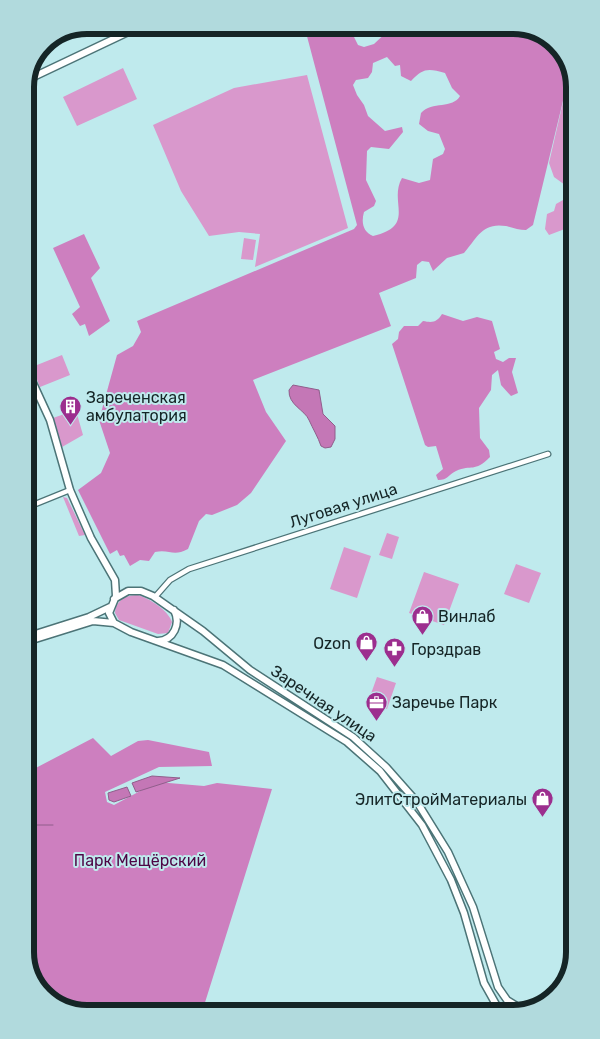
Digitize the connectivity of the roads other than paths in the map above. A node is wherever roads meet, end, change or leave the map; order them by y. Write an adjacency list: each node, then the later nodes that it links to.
1 (124, 34): 2 (street)
2 (35, 76)
3 (34, 385): 5 (street)
4 (548, 454): 9 (street, Луговая улица)
5 (70, 490): 6 (street); 7 (street)
6 (34, 504)
7 (114, 580): 8 (street); 10 (street)
8 (128, 591): 9 (street, Заречная улица); 10 (street)
9 (155, 597): 12 (street, Заречная улица)
10 (114, 599): 11 (street)
11 (110, 607): 13 (street); 14 (street)
12 (174, 610): 16 (street); 18 (street, Заречная улица)
13 (114, 623): 15 (street); 16 (street, Заречная улица)
14 (34, 634)
15 (34, 639)
16 (156, 641): 17 (street, Заречная улица)
17 (496, 1005)
18 (515, 1005)

